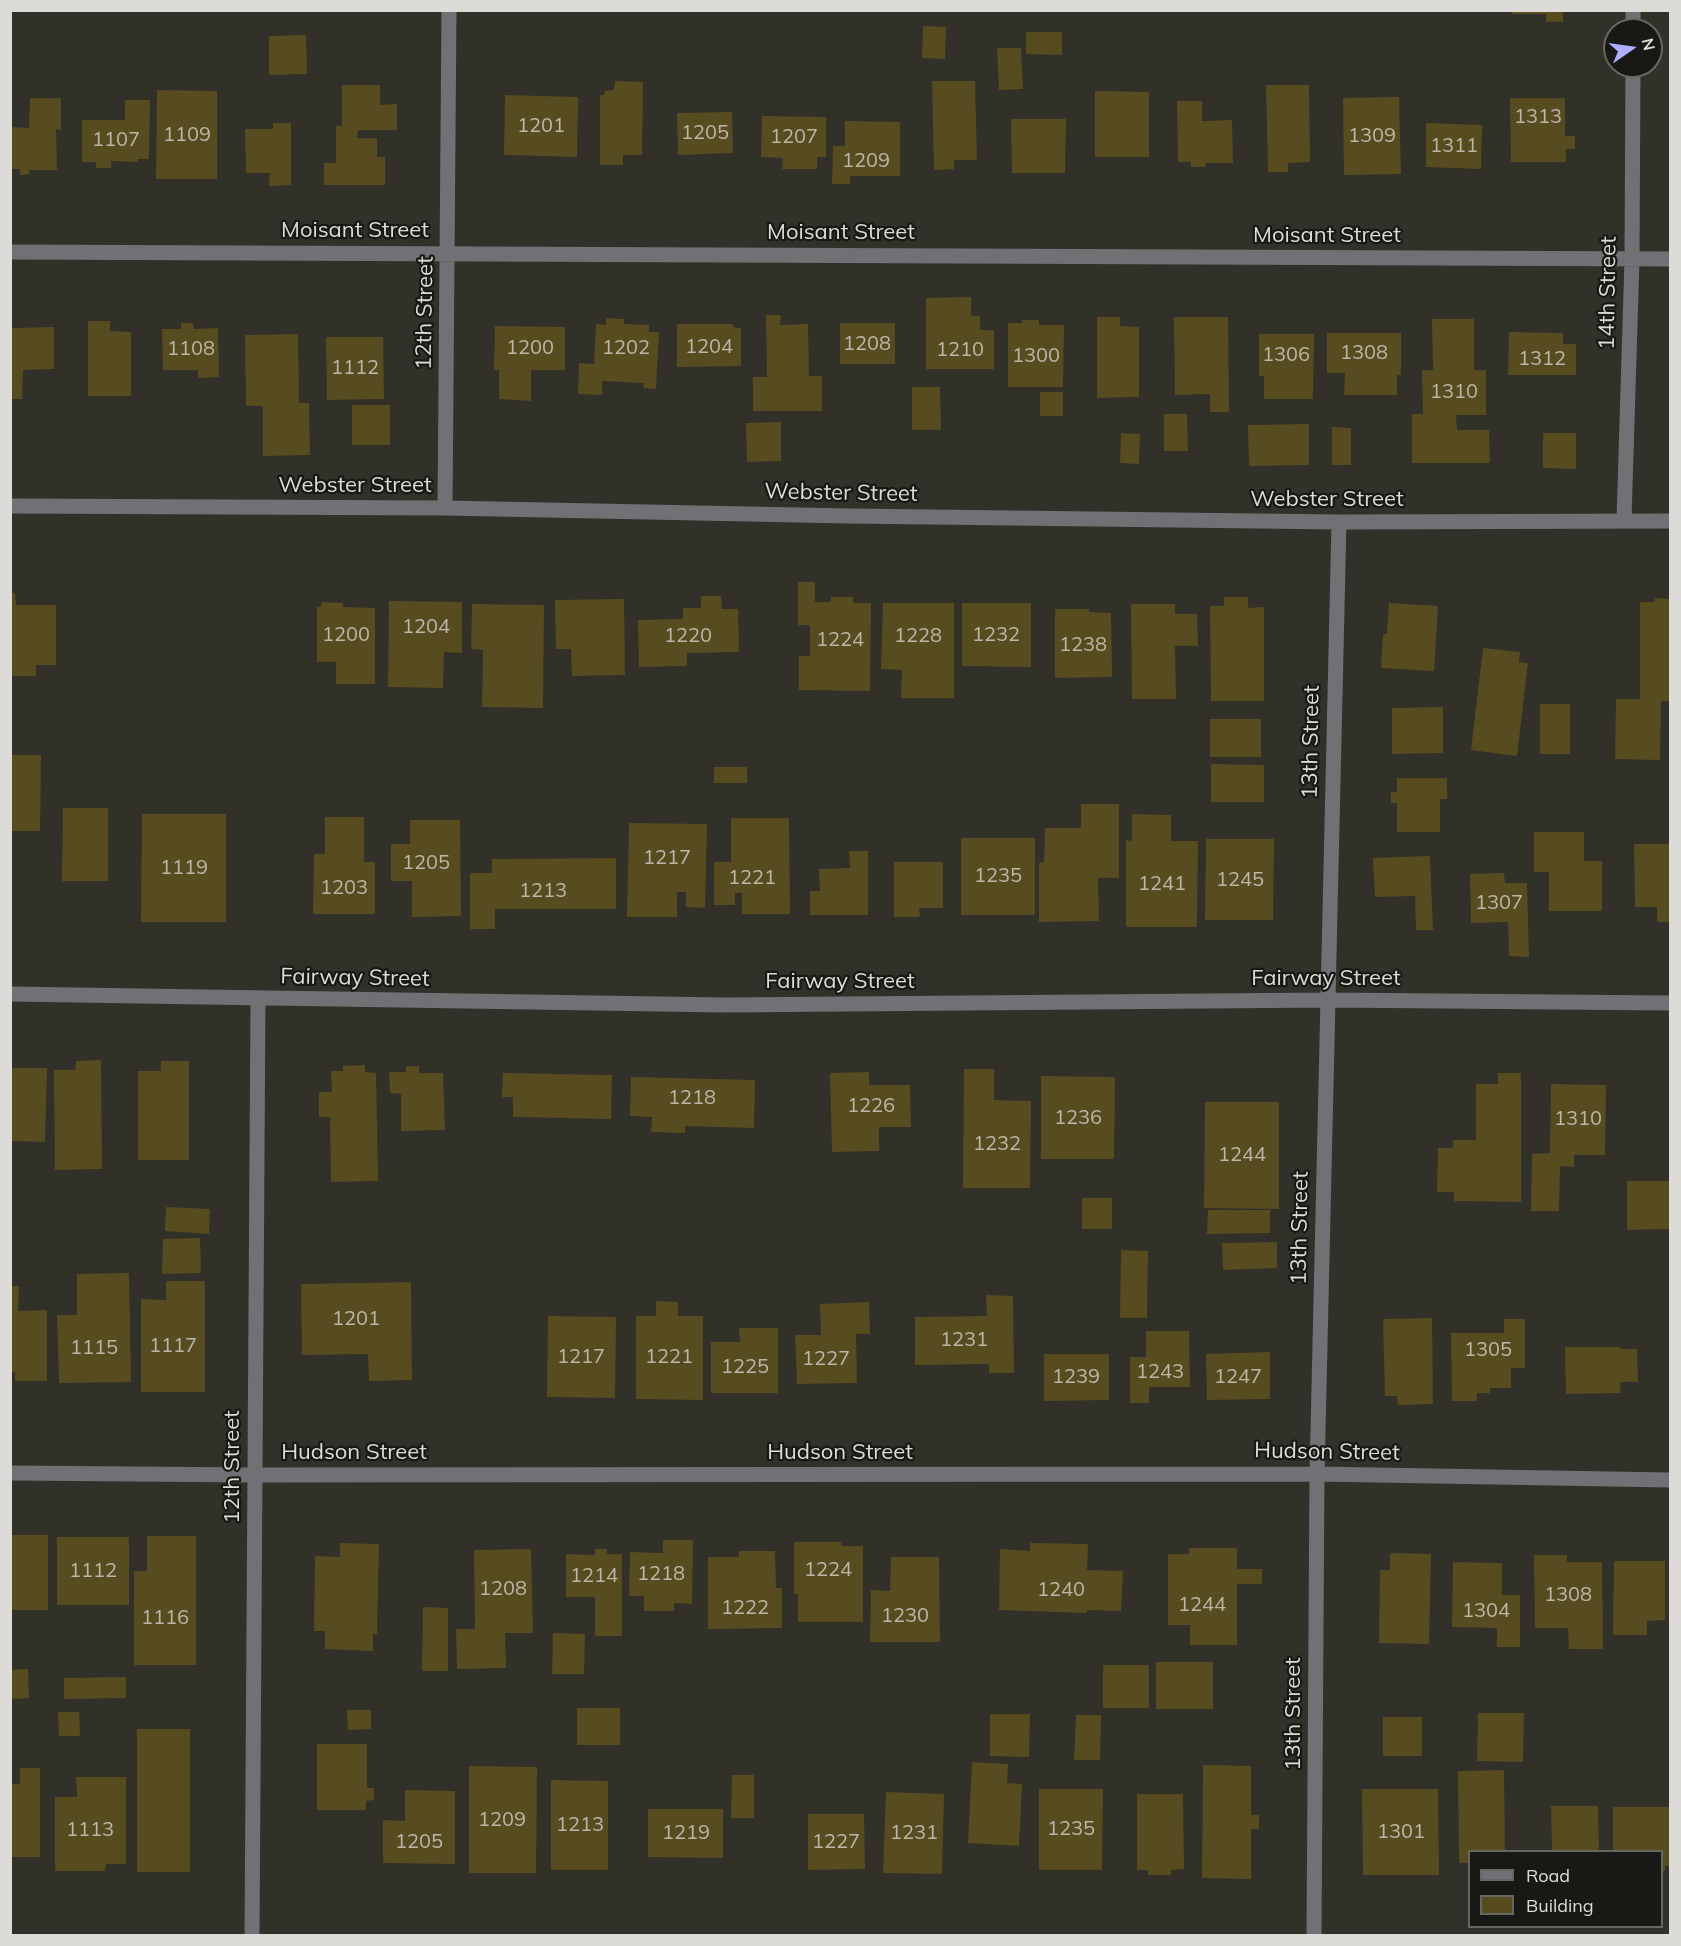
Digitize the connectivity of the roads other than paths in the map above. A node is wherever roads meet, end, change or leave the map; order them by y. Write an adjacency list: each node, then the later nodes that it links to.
1 (449, 10): 4 (street, 12th Street)
2 (1633, 78): 5 (street, 14th Street)
3 (10, 252): 4 (street, Moisant Street)
4 (448, 253): 5 (street, Moisant Street); 8 (street, 12th Street)
5 (1632, 259): 6 (street, Moisant Street); 9 (street, 14th Street)
6 (1671, 259)
7 (10, 506): 8 (street, Webster Street)
8 (445, 508): 11 (street, Webster Street)
9 (1624, 520): 10 (street, Webster Street); 11 (street, Webster Street)
10 (1671, 521)
11 (1339, 522): 14 (street, 13th Street)
12 (10, 994): 13 (street, Fairway Street)
13 (258, 999): 14 (street, Fairway Street); 18 (street, 12th Street)
14 (1328, 1000): 15 (street, Fairway Street); 17 (street, 13th Street)
15 (1671, 1003)
16 (10, 1473): 18 (street, Hudson Street)
17 (1317, 1474): 18 (street, Hudson Street); 19 (street, Hudson Street); 21 (street, 13th Street)
18 (255, 1475): 20 (street, 12th Street)
19 (1671, 1480)
20 (252, 1935)
21 (1314, 1935)

